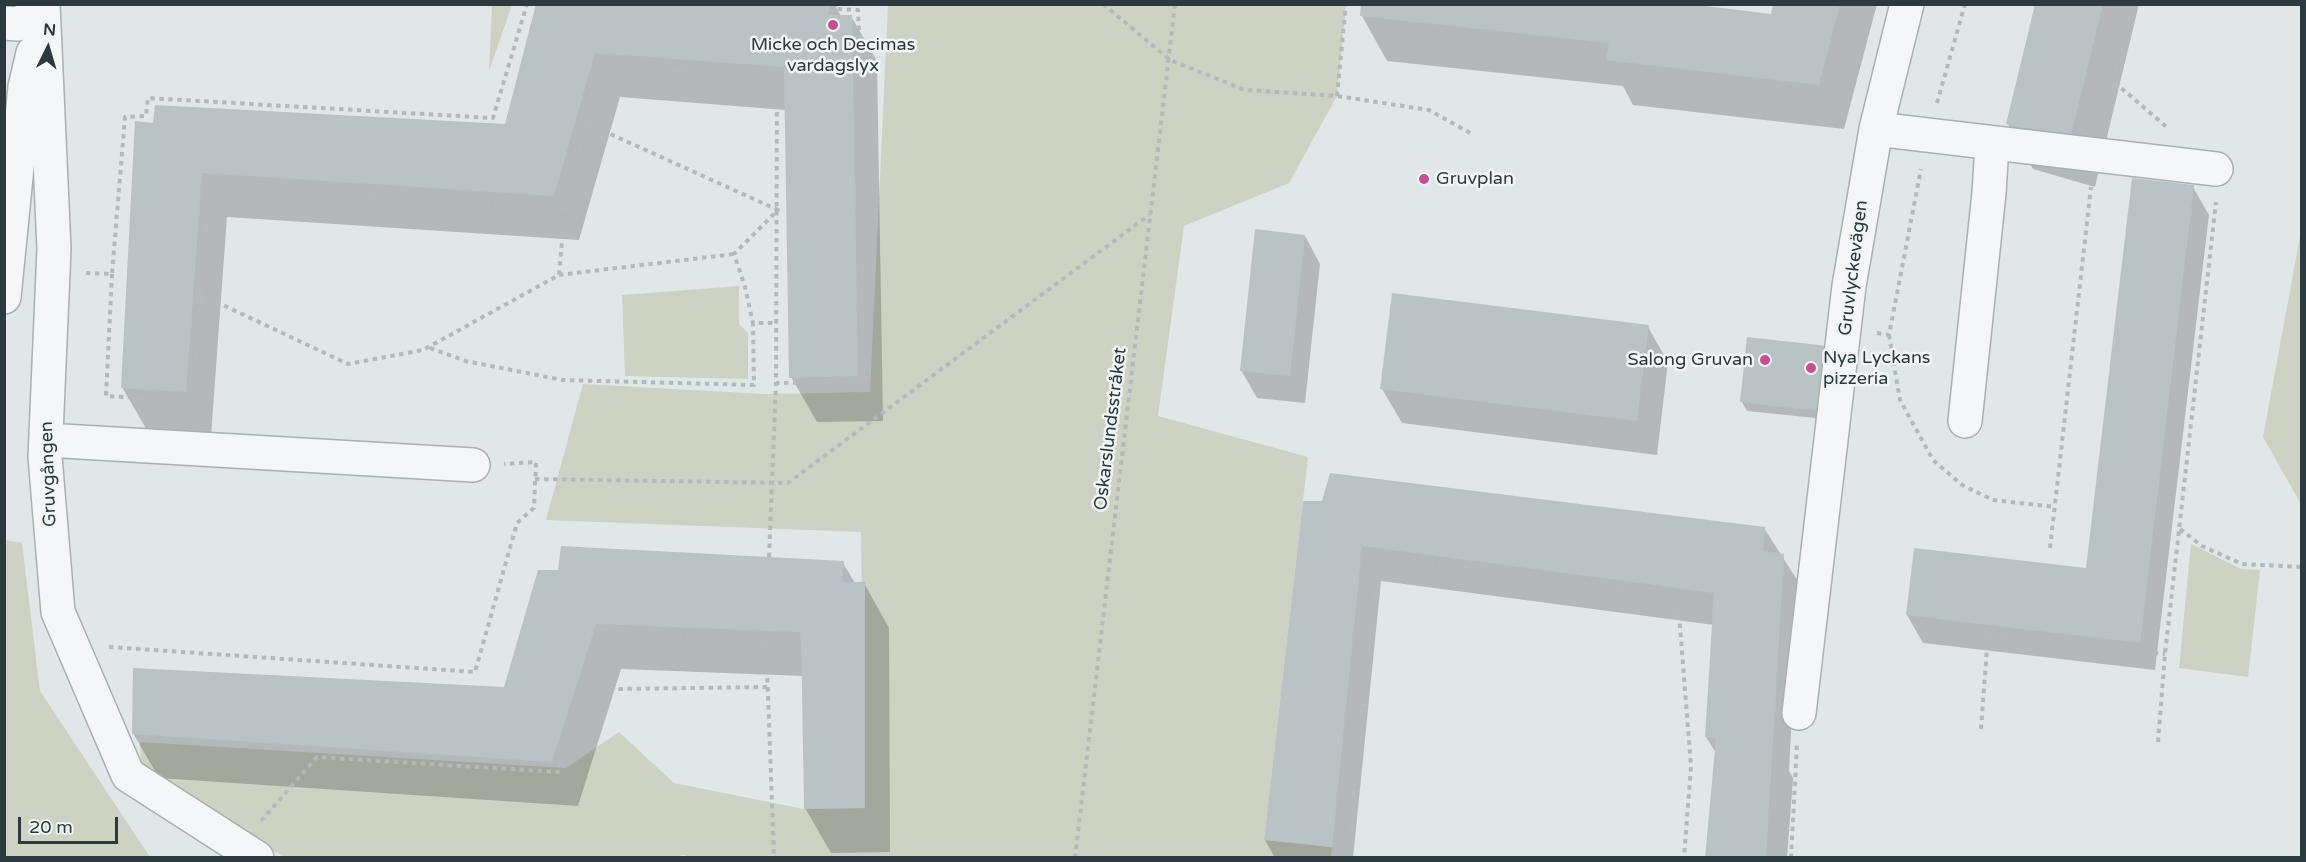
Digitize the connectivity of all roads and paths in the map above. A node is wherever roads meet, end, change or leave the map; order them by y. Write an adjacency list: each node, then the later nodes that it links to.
1 (527, 4): 29 (path)
2 (835, 4): 37 (path)
3 (1103, 4): 11 (path)
4 (1175, 4): 11 (path, Oskarslundsstråket)
5 (1346, 4): 15 (path)
6 (1907, 4): 17 (street, Gruvlyckevägen)
7 (1965, 4): 20 (path)
8 (2130, 4): 14 (path)
9 (43, 7): 10 (street); 28 (street, Gruvgången); 32 (street)
10 (4, 23)
11 (1170, 60): 15 (path); 26 (path, Oskarslundsstråket)
12 (777, 67): 13 (path)
13 (777, 76): 16 (path); 25 (path)
14 (2112, 81): 18 (path); 22 (path)
15 (1337, 96): 19 (path)
16 (586, 123): 24 (path); 25 (path)
17 (1876, 129): 20 (street); 35 (street, Gruvlyckevägen)
18 (2173, 132)
19 (1470, 133)
20 (1927, 136): 21 (street); 35 (path)
21 (1992, 145): 22 (street); 38 (street)
22 (2094, 156): 23 (street); 44 (path)
23 (2216, 169): 43 (path)
24 (565, 208): 30 (path); 31 (path)
25 (778, 210): 27 (path); 34 (path)
26 (1150, 215): 42 (path); 60 (path, Oskarslundsstråket)
27 (734, 254): 30 (path); 33 (path)
28 (53, 273): 29 (path); 39 (street, Gruvgången)
29 (112, 274): 31 (path)
30 (559, 275): 36 (path)
31 (199, 296): 36 (path)
32 (4, 297)
33 (753, 323): 34 (path); 36 (path)
34 (777, 323): 37 (path)
35 (1846, 329): 55 (street, Gruvlyckevägen)
36 (429, 347)
37 (776, 383): 42 (path)
38 (1965, 421)
39 (46, 440): 40 (street); 51 (street, Gruvgången)
40 (473, 465): 41 (path)
41 (535, 479): 42 (path); 51 (path)
42 (771, 483): 45 (path)
43 (2179, 529): 46 (path); 52 (path)
44 (2050, 548)
45 (769, 557)
46 (2301, 567)
47 (1942, 620): 49 (path)
48 (766, 631): 50 (path)
49 (1988, 635): 52 (path); 56 (path)
50 (766, 641): 53 (path); 54 (path)
51 (72, 645): 58 (street, Gruvgången)
52 (2165, 654): 57 (path)
53 (585, 682): 54 (path); 58 (path)
54 (767, 687): 59 (path)
55 (1799, 713): 63 (path)
56 (1981, 729)
57 (2158, 742)
58 (248, 852)
59 (774, 858)
60 (1075, 858)
61 (1348, 858): 62 (path)
62 (1684, 858)
63 (1791, 858)

